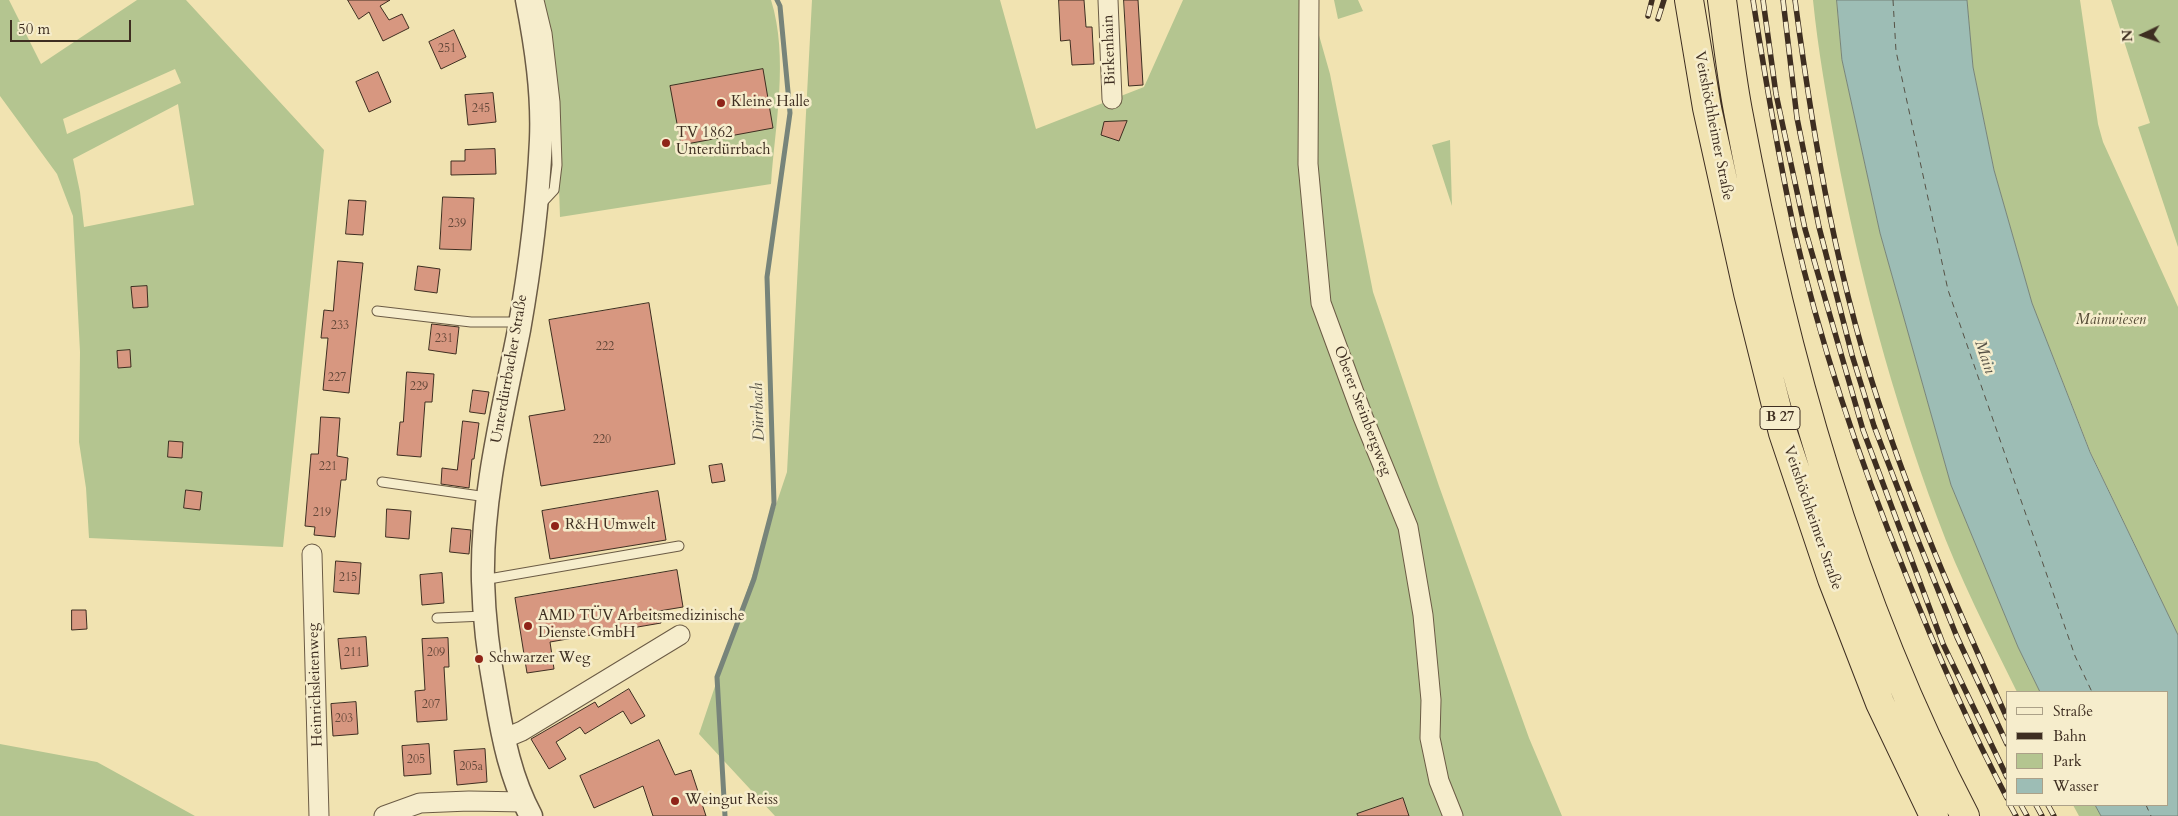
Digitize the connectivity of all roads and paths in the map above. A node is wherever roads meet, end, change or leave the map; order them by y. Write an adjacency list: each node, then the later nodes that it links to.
1 (527, 0): 8 (street, Unterdürrbacher Straße)
2 (539, 0): 8 (lane)
3 (1108, 0): 7 (street, Birkenhain)
4 (1309, 0): 23 (street, Oberer Steinbergweg)
5 (1690, 0): 24 (highway, Veitshöchheimer Straße / B 27)
6 (1722, 0): 25 (highway, Veitshöchheimer Straße / B 27)
7 (1112, 99)
8 (536, 209): 10 (street, Unterdürrbacher Straße)
9 (377, 311): 10 (lane)
10 (520, 322): 12 (street, Unterdürrbacher Straße)
11 (382, 482): 12 (lane)
12 (489, 498): 15 (street, Unterdürrbacher Straße)
13 (679, 546): 15 (lane)
14 (312, 554): 21 (street, Heinrichsleitenweg)
15 (483, 580): 16 (street, Unterdürrbacher Straße)
16 (485, 616): 17 (lane); 19 (street, Unterdürrbacher Straße)
17 (437, 618)
18 (680, 635): 19 (street)
19 (503, 739): 20 (street, Unterdürrbacher Straße)
20 (527, 809): 22 (street)
21 (319, 816)
22 (384, 816)
23 (1453, 816)
24 (1934, 816)
25 (1965, 816)

